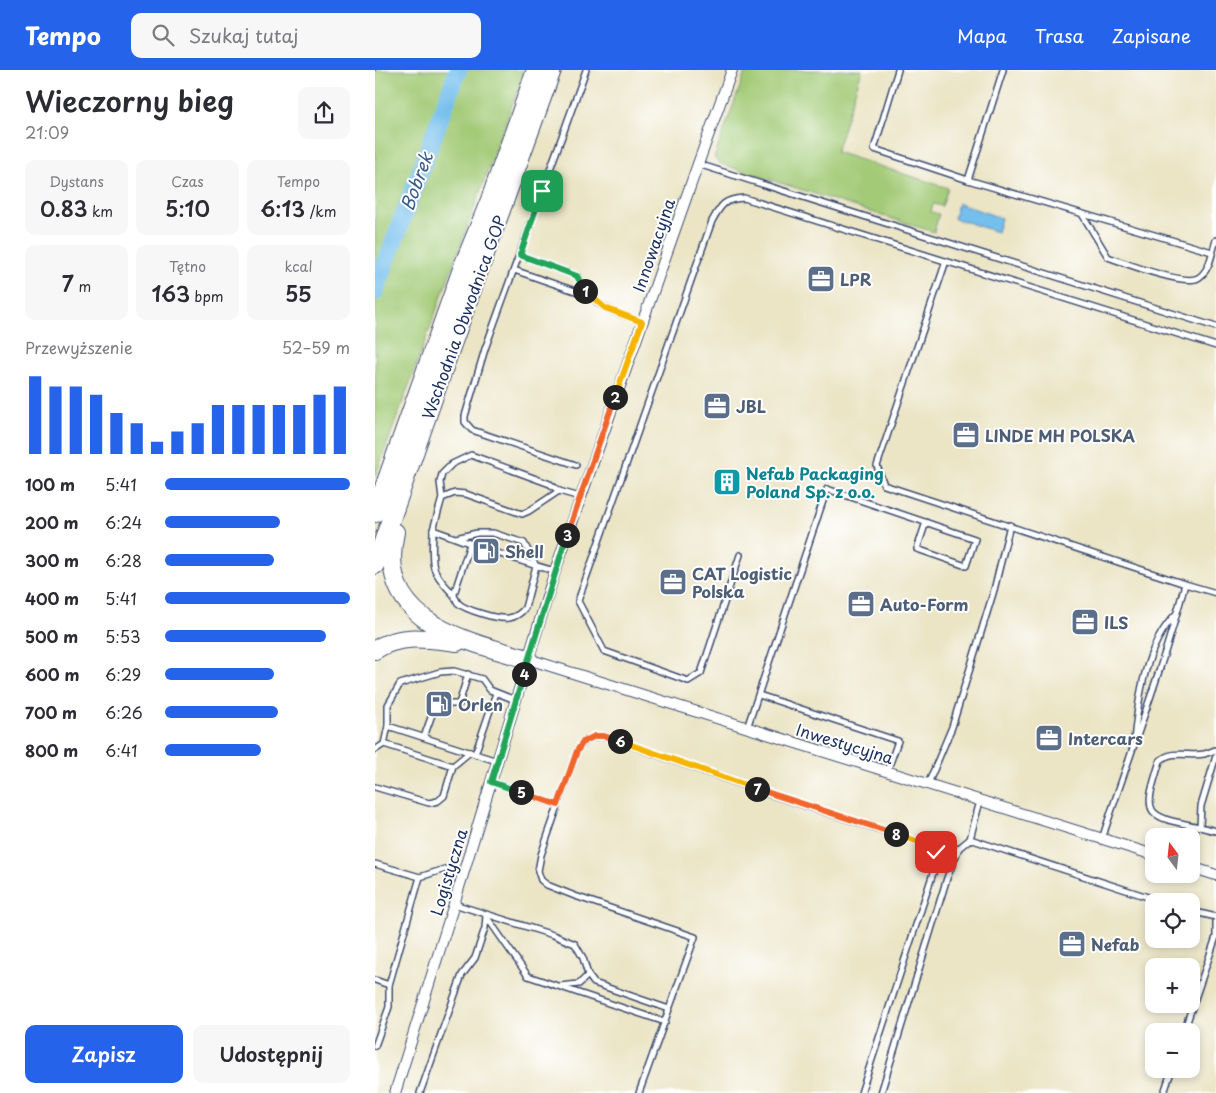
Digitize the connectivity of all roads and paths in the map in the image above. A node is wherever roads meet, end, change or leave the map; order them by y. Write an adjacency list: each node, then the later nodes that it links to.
1 (536, 70): 24 (highway, Wschodnia Obwodnica GOP)
2 (552, 70): 19 (highway, Wschodnia Obwodnica GOP)
3 (585, 70): 12 (lane)
4 (732, 70): 7 (street, Innowacyjna)
5 (898, 70): 8 (lane)
6 (1003, 70): 8 (lane)
7 (698, 164): 16 (street, Innowacyjna); 17 (lane)
8 (968, 180): 9 (lane)
9 (1082, 214): 11 (lane); 11 (lane)
10 (1216, 240): 11 (lane)
11 (1212, 252)
12 (520, 255): 14 (lane); 15 (lane)
13 (946, 261): 18 (lane); 26 (lane); 30 (lane)
14 (515, 270): 15 (lane); 20 (lane)
15 (585, 291): 16 (lane)
16 (642, 322): 22 (street, Innowacyjna)
17 (1216, 327)
18 (1216, 346)
19 (411, 461): 31 (highway, Wschodnia Obwodnica GOP); 38 (highway)
20 (576, 465)
21 (559, 491): 22 (lane); 23 (lane); 23 (lane)
22 (580, 497): 33 (street, Innowacyjna)
23 (443, 498): 27 (lane)
24 (375, 513)
25 (926, 522): 25 (lane); 43 (lane)
26 (1010, 525): 34 (lane); 58 (lane)
27 (433, 530): 28 (lane); 36 (lane)
28 (456, 538): 29 (lane); 32 (lane)
29 (470, 544): 32 (lane); 36 (lane)
30 (740, 555)
31 (375, 565)
32 (536, 566): 33 (lane); 36 (lane)
33 (555, 571): 40 (street, Innowacyjna)
34 (1185, 584): 35 (lane); 37 (lane)
35 (1216, 593)
36 (454, 594)
37 (1177, 612): 49 (lane); 49 (lane)
38 (478, 645): 39 (highway); 40 (highway)
39 (375, 650)
40 (529, 659): 44 (street, Logistyczna); 46 (street, Inwestycyjna)
41 (468, 674): 42 (lane); 45 (lane); 47 (lane)
42 (496, 693): 44 (lane); 52 (lane)
43 (759, 695): 46 (lane); 56 (lane)
44 (515, 700): 54 (street, Logistyczna)
45 (388, 726): 47 (lane); 48 (lane)
46 (747, 728): 56 (street, Inwestycyjna)
47 (424, 737): 52 (lane)
48 (384, 744): 50 (lane); 55 (lane)
49 (1133, 749): 65 (lane)
50 (375, 750)
51 (1216, 750): 62 (lane)
52 (473, 753): 54 (lane); 55 (lane)
53 (1216, 756): 62 (lane)
54 (497, 761): 57 (street, Logistyczna)
55 (453, 766): 59 (lane)
56 (887, 772): 58 (street, Inwestycyjna)
57 (491, 782): 61 (lane); 69 (street, Logistyczna)
58 (928, 785): 60 (street, Inwestycyjna)
59 (375, 786)
60 (980, 801): 64 (lane); 65 (street, Inwestycyjna)
61 (558, 805): 82 (lane); 90 (lane)
62 (1200, 827): 63 (lane)
63 (1216, 831)
64 (970, 839): 72 (lane); 91 (lane)
65 (1102, 839): 66 (street, Inwestycyjna)
66 (1145, 852)
67 (375, 864): 71 (lane)
68 (1200, 870): 70 (street)
69 (464, 871): 71 (lane); 73 (street, Logistyczna)
70 (1216, 875)
71 (420, 877): 80 (lane)
72 (1145, 896)
73 (454, 904): 75 (lane); 87 (street, Logistyczna)
74 (1200, 913): 76 (lane)
75 (486, 915): 78 (lane); 81 (lane); 88 (lane)
76 (1216, 917)
77 (1216, 921): 84 (lane)
78 (589, 975): 81 (lane); 82 (lane)
79 (375, 980): 80 (lane)
80 (389, 985): 85 (lane)
81 (557, 986): 83 (lane)
82 (669, 1009): 83 (lane)
83 (665, 1022): 89 (lane)
84 (1187, 1023)
85 (375, 1046)
86 (1169, 1078): 92 (lane)
87 (395, 1093)
88 (420, 1093)
89 (639, 1093)
90 (861, 1093)
91 (881, 1093)
92 (1164, 1093)

